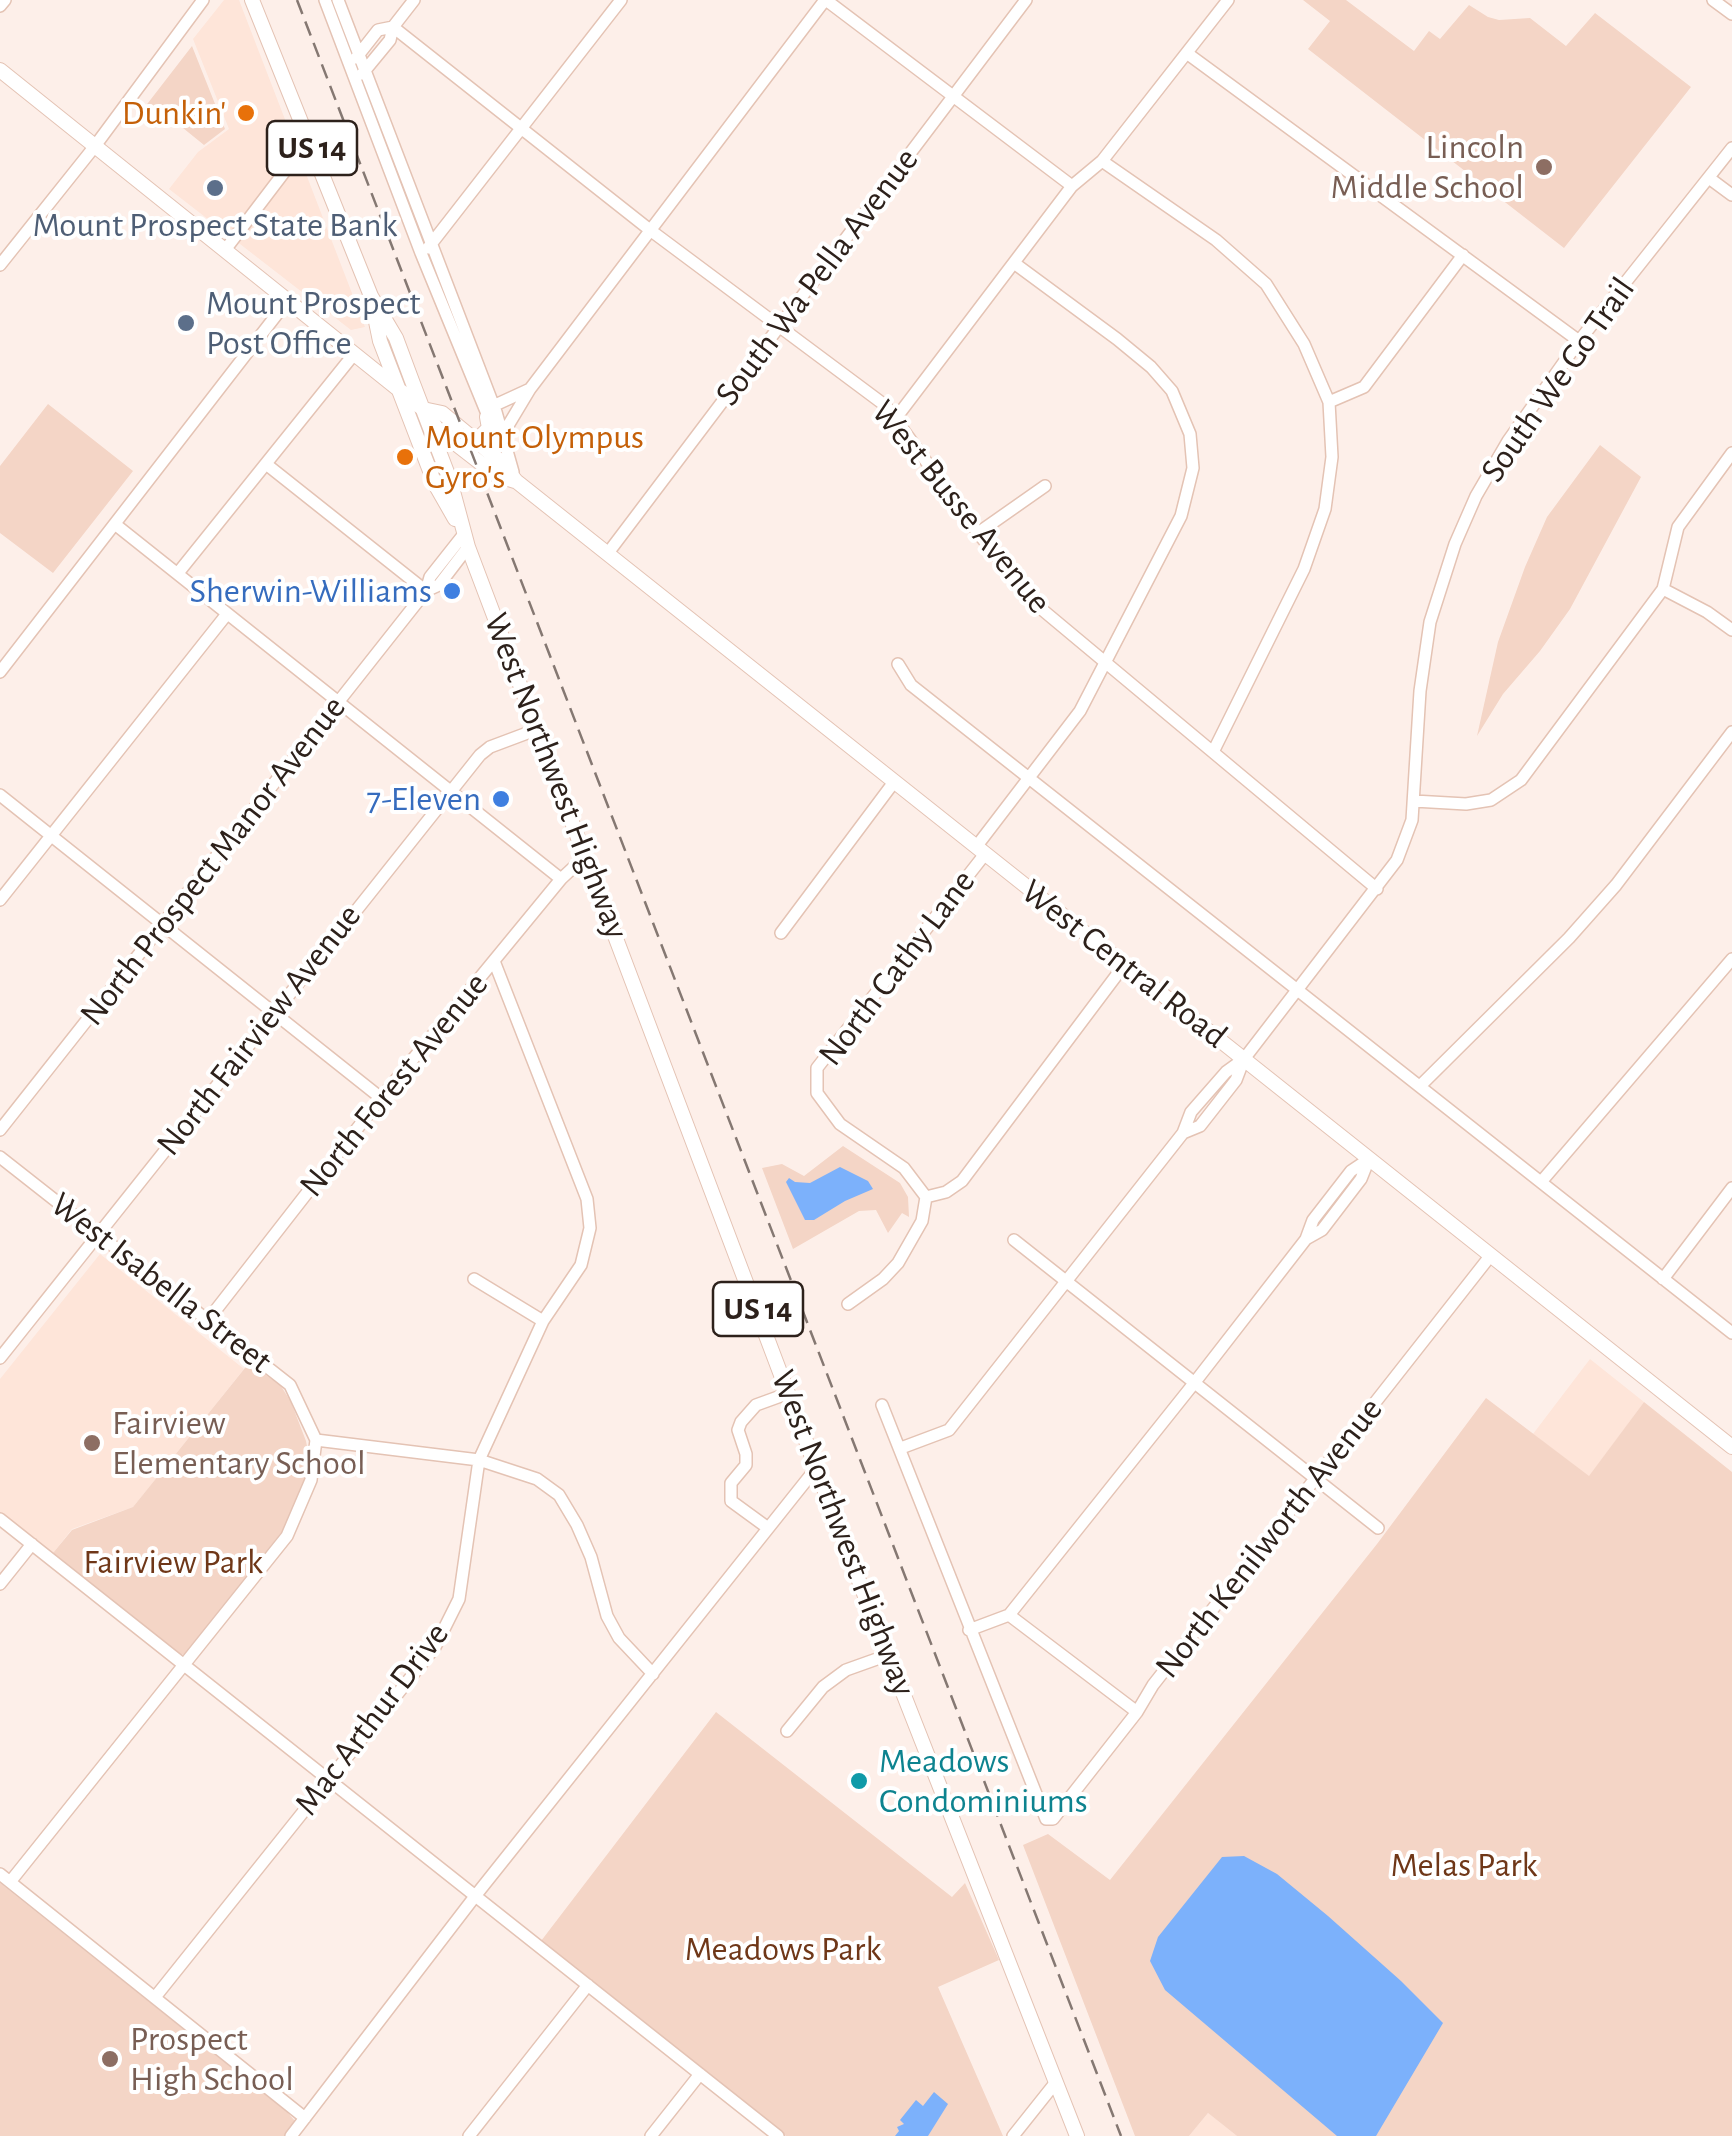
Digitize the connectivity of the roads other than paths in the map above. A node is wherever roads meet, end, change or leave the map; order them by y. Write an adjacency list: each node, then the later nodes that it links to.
1 (5, 0): 12 (street)
2 (203, 0): 23 (street)
3 (252, 0): 24 (main road, West Northwest Highway / US 14)
4 (325, 0): 17 (street)
5 (338, 0): 15 (street)
6 (414, 0): 14 (street)
7 (621, 0): 22 (street)
8 (825, 0): 21 (street); 30 (street)
9 (1026, 0): 21 (street, South Wa Pella Avenue)
10 (1228, 0): 16 (street)
11 (1713, 0): 13 (street)
12 (0, 6)
13 (1732, 14)
14 (393, 27): 15 (street); 19 (street); 22 (street, West Busse Avenue)
15 (359, 54): 17 (street); 19 (street)
16 (1188, 54): 26 (street); 34 (street)
17 (350, 66): 20 (street)
18 (0, 70): 23 (main road, West Central Road)
19 (366, 70): 20 (street); 31 (street)
20 (356, 81): 33 (street)
21 (953, 97): 28 (street); 39 (street, South Wa Pella Avenue)
22 (523, 130): 30 (street, West Busse Avenue); 31 (street)
23 (96, 146): 32 (main road, West Central Road); 36 (street)
24 (312, 148): 32 (street); 37 (main road, West Northwest Highway / US 14)
25 (1732, 148): 27 (street, South We Go Trail)
26 (1102, 161): 28 (street); 44 (street)
27 (1709, 178): 29 (street); 40 (street, South We Go Trail)
28 (1072, 186): 35 (street)
29 (1732, 194)
30 (650, 230): 39 (street, West Busse Avenue); 42 (street)
31 (433, 245): 33 (street); 46 (street)
32 (225, 250): 38 (main road, West Central Road)
33 (421, 254): 46 (street)
34 (1463, 255): 40 (street); 44 (street)
35 (1014, 263): 47 (street); 66 (street, North Cathy Lane)
36 (0, 265)
37 (371, 296): 43 (main road, West Northwest Highway / US 14); 45 (main road, West Northwest Highway / US 14)
38 (288, 300): 41 (main road, West Central Road); 56 (street)
39 (780, 326): 47 (street, West Busse Avenue); 59 (street, South Wa Pella Avenue)
40 (1578, 341): 76 (street, South We Go Trail)
41 (354, 354): 43 (main road, West Central Road); 53 (street)
42 (530, 388): 46 (street); 48 (street)
43 (399, 390): 45 (main road, West Central Road); 58 (main road, West Northwest Highway / US 14)
44 (1329, 402): 71 (street)
45 (423, 408): 49 (main road, West Central Road); 50 (main road, West Central Road); 51 (main road, West Northwest Highway / US 14)
46 (490, 411): 48 (street); 49 (main road)
47 (896, 418): 57 (street, West Busse Avenue)
48 (500, 432): 54 (street)
49 (476, 441): 54 (main road, West Central Road)
50 (459, 446): 51 (main road); 54 (main road, West Central Road)
51 (442, 457): 58 (main road, West Northwest Highway / US 14)
52 (1731, 457): 61 (street)
53 (266, 464): 60 (street); 62 (street)
54 (516, 481): 59 (main road, West Central Road)
55 (1045, 486): 57 (street)
56 (116, 525): 60 (street); 67 (street)
57 (978, 533): 66 (street, West Busse Avenue)
58 (466, 541): 62 (street, North Prospect Manor Avenue); 69 (main road, West Northwest Highway / US 14)
59 (608, 553): 73 (main road, West Central Road)
60 (178, 573): 63 (street)
61 (1663, 589): 64 (street); 76 (street)
62 (426, 591): 68 (street, North Prospect Manor Avenue)
63 (226, 614): 68 (street); 77 (street)
64 (1732, 630)
65 (898, 664): 72 (street)
66 (1105, 665): 71 (street, West Busse Avenue); 72 (street, North Cathy Lane)
67 (0, 672)
68 (338, 702): 74 (street); 83 (street, North Prospect Manor Avenue)
69 (538, 728): 74 (street, North Fairview Avenue); 79 (main road, West Northwest Highway / US 14)
70 (1732, 732): 91 (street)
71 (1213, 752): 81 (street, West Busse Avenue)
72 (1028, 778): 78 (street, North Cathy Lane); 88 (street)
73 (894, 782): 78 (main road, West Central Road); 84 (street)
74 (450, 790): 80 (street); 89 (street, North Fairview Avenue)
75 (0, 795): 77 (street)
76 (1414, 801): 81 (street, South We Go Trail)
77 (50, 836): 82 (street); 83 (street)
78 (981, 850): 87 (main road, West Central Road); 98 (street, North Cathy Lane)
79 (588, 860): 80 (street, North Forest Avenue); 111 (main road, West Northwest Highway / US 14)
80 (561, 878): 86 (street, North Forest Avenue)
81 (1377, 890): 88 (street, South We Go Trail)
82 (0, 900)
83 (162, 925): 89 (street); 93 (street, North Prospect Manor Avenue)
84 (781, 933)
85 (1732, 959): 96 (street)
86 (494, 962): 92 (street, North Forest Avenue); 107 (street, Mac Arthur Drive)
87 (1125, 964): 90 (main road, West Central Road); 98 (street)
88 (1298, 989): 90 (street, South We Go Trail); 91 (street)
89 (272, 1012): 92 (street); 99 (street, North Fairview Avenue)
90 (1244, 1059): 95 (main road, West Central Road); 104 (street, South We Go Trail)
91 (1420, 1086): 96 (street)
92 (381, 1098): 106 (street, North Forest Avenue)
93 (0, 1130)
94 (0, 1157): 99 (street, West Isabella Street)
95 (1370, 1159): 101 (main road, West Central Road); 110 (street)
96 (1542, 1182): 102 (street)
97 (1732, 1188): 102 (street)
98 (926, 1197): 105 (street)
99 (98, 1233): 106 (street, West Isabella Street); 109 (street, North Fairview Avenue)
100 (1014, 1240): 104 (street)
101 (1490, 1255): 114 (main road, West Central Road); 118 (street, North Kenilworth Avenue)
102 (1663, 1278): 108 (street)
103 (474, 1279): 107 (street)
104 (1068, 1280): 110 (street); 115 (street, South We Go Trail)
105 (848, 1304)
106 (208, 1320): 113 (street, West Isabella Street)
107 (543, 1322): 116 (street, Mac Arthur Drive)
108 (1732, 1333)
109 (0, 1358)
110 (1196, 1382): 118 (street); 124 (street)
111 (789, 1393): 117 (main road, West Northwest Highway / US 14); 120 (street)
112 (882, 1405): 115 (street)
113 (316, 1440): 116 (street); 127 (street)
114 (1732, 1447)
115 (901, 1448): 125 (street)
116 (479, 1460): 128 (street); 131 (street, Mac Arthur Drive)
117 (817, 1467): 120 (street); 126 (main road, West Northwest Highway / US 14)
118 (1316, 1478): 121 (street); 129 (street, North Kenilworth Avenue)
119 (0, 1519): 122 (street)
120 (768, 1528): 128 (street)
121 (1378, 1528)
122 (32, 1544): 123 (street); 127 (street)
123 (0, 1584)
124 (1009, 1615): 125 (street); 129 (street)
125 (969, 1630): 129 (street, North Kenilworth Avenue)
126 (888, 1654): 130 (street); 137 (main road, West Northwest Highway / US 14)
127 (183, 1663): 131 (street); 132 (street)
128 (652, 1674): 133 (street)
129 (1138, 1712)
130 (786, 1731)
131 (330, 1778): 133 (street); 135 (street, Mac Arthur Drive)
132 (5, 1878): 135 (street)
133 (476, 1895): 134 (street); 138 (street)
134 (588, 1985): 136 (street); 140 (street)
135 (156, 1996): 138 (street)
136 (700, 2074): 141 (street); 142 (street)
137 (1056, 2082): 143 (street); 144 (main road, US 14)
138 (306, 2118): 139 (street)
139 (292, 2136)
140 (469, 2136)
141 (651, 2136)
142 (778, 2136)
143 (1013, 2136)
144 (1077, 2136)

